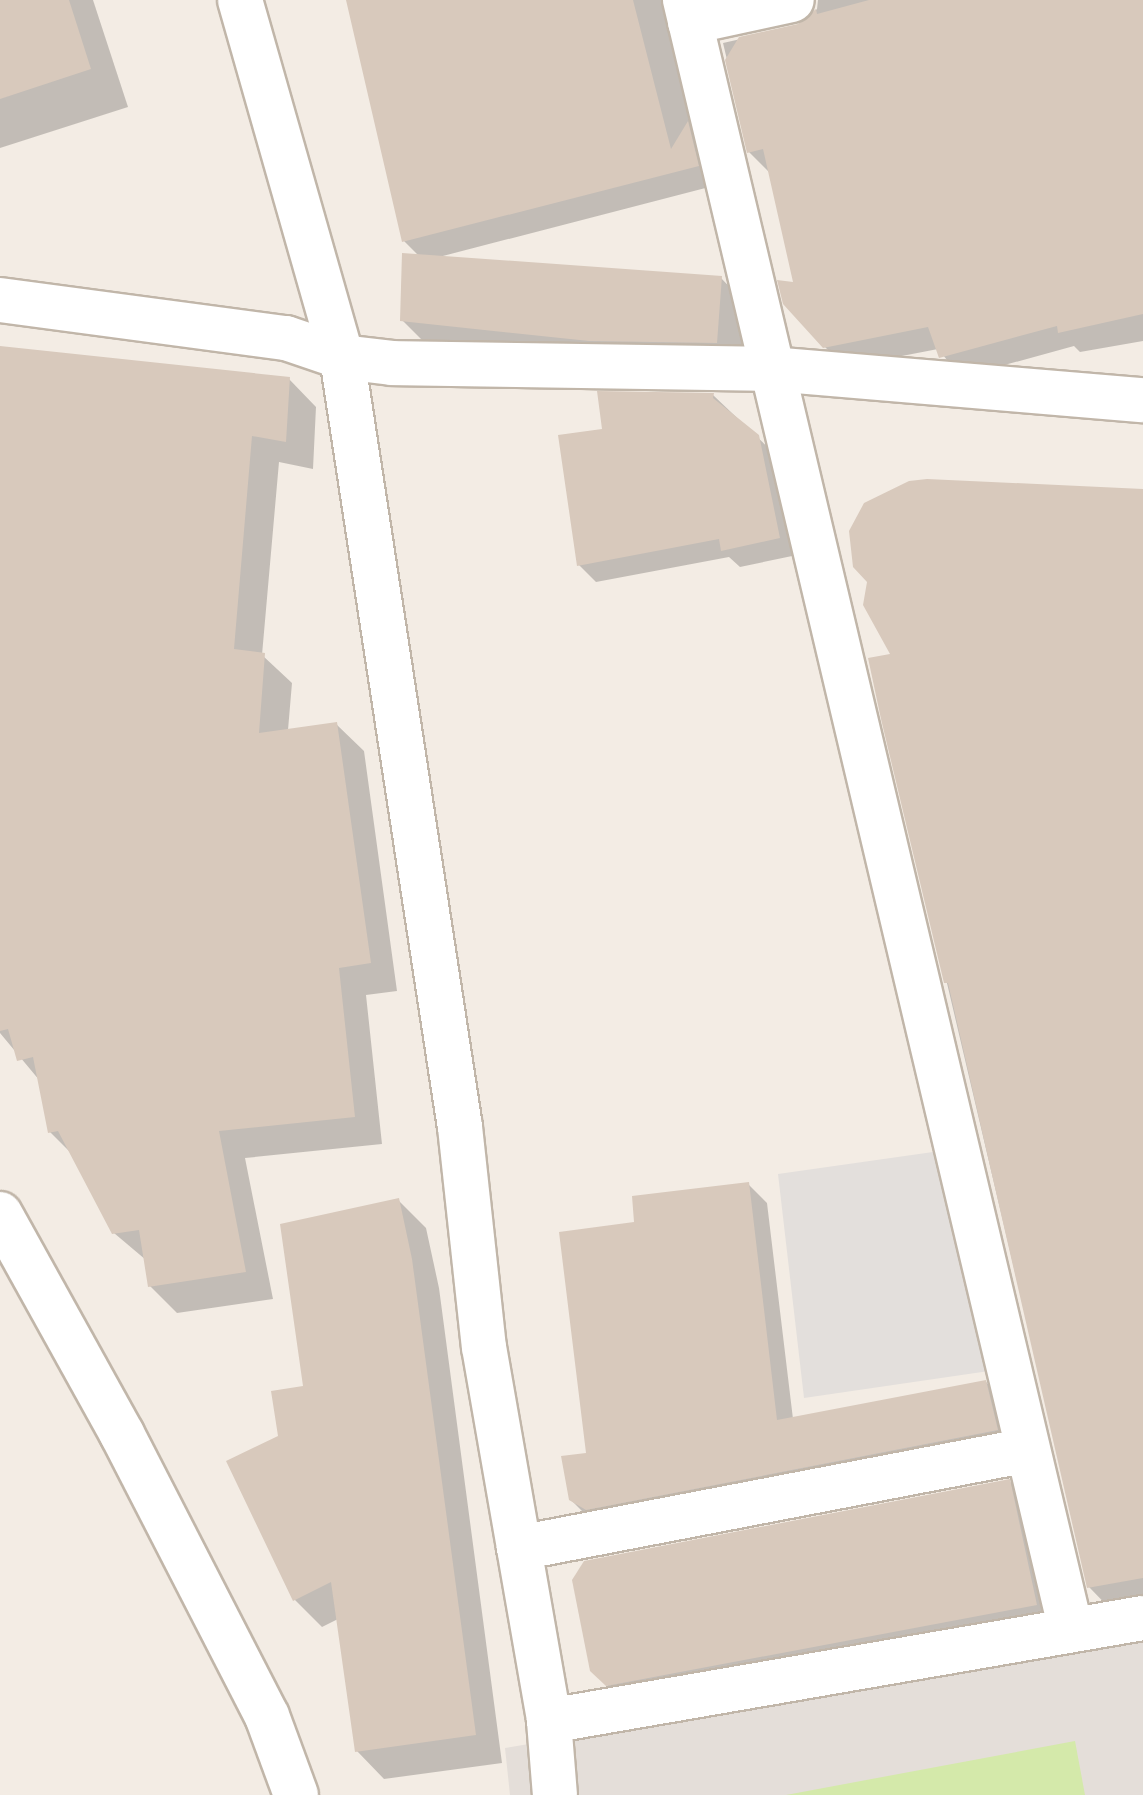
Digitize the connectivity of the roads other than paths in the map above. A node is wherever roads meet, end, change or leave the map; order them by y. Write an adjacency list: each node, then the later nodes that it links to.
1 (240, 0): 5 (street)
2 (792, 0): 3 (street)
3 (687, 11): 6 (street)
4 (0, 300): 5 (street)
5 (342, 357): 6 (street); 10 (street)
6 (771, 369): 7 (street); 9 (street)
7 (1143, 400)
8 (0, 1214): 14 (street)
9 (1028, 1450): 10 (street); 12 (street)
10 (519, 1548): 13 (street)
11 (1143, 1618): 12 (street)
12 (1071, 1630): 13 (street)
13 (549, 1721): 15 (street)
14 (296, 1795)
15 (555, 1795)

